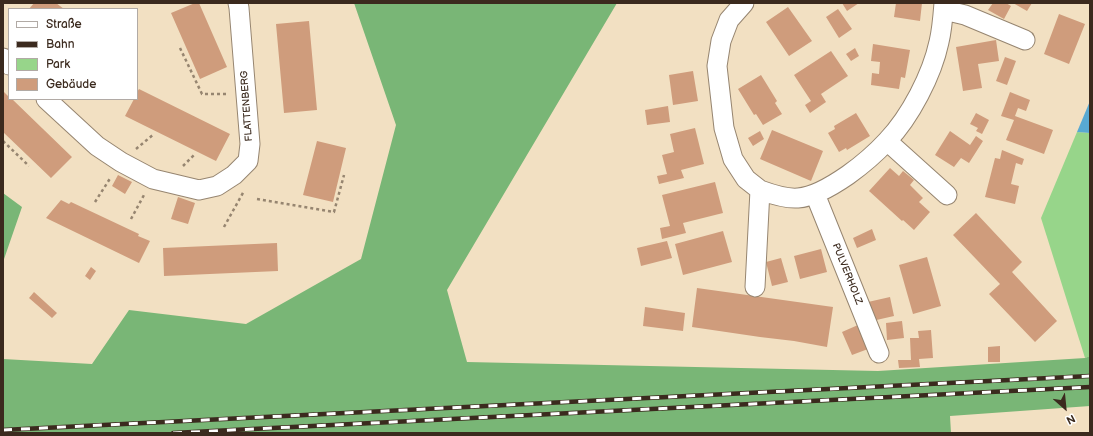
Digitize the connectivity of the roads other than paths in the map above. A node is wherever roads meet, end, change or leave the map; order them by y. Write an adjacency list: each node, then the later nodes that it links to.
1 (238, 3): 5 (street, FLATTENBERG)
2 (744, 3): 7 (street)
3 (944, 6): 4 (street); 6 (street)
4 (1025, 40)
5 (47, 100)
6 (888, 141): 8 (street); 9 (street)
7 (760, 190): 8 (street); 10 (street)
8 (815, 194): 11 (street, PULVERHOLZ)
9 (947, 195)
10 (754, 287)
11 (879, 354)

